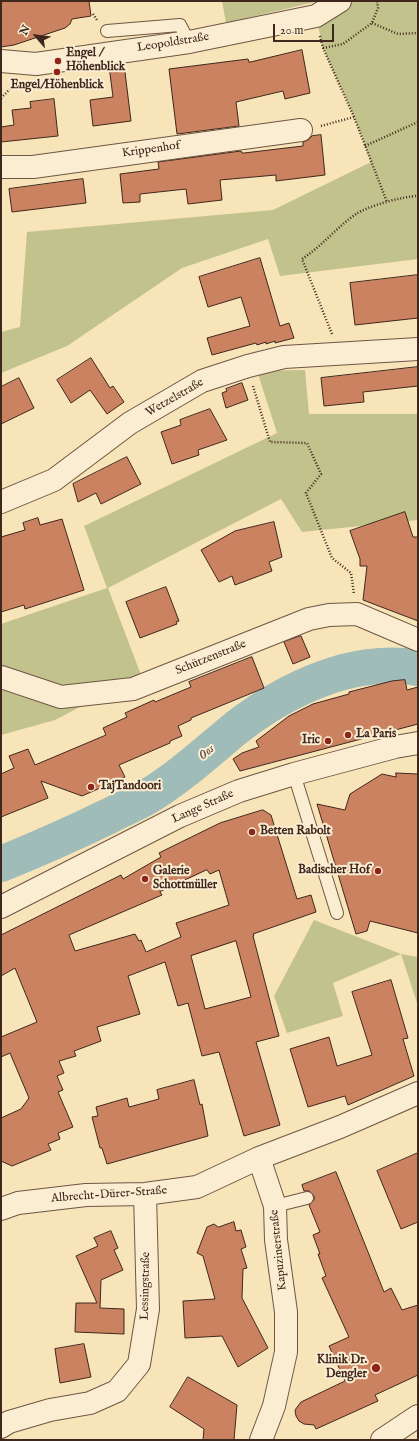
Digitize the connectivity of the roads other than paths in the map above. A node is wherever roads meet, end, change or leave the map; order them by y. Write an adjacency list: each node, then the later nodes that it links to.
1 (340, 1): 3 (street, Leopoldstraße)
2 (107, 31): 3 (lane)
3 (189, 42): 4 (street, Leopoldstraße)
4 (1, 61)
5 (301, 130): 6 (street, Krippenhof)
6 (1, 167)
7 (418, 349): 8 (street, Wetzelstraße)
8 (1, 502)
9 (418, 640): 10 (street, Schützenstraße)
10 (1, 677)
11 (418, 743): 12 (street, Lange Straße)
12 (294, 774): 13 (street, Lange Straße); 14 (lane)
13 (1, 907)
14 (337, 913)
15 (418, 1093): 16 (street)
16 (259, 1158): 17 (street, Albrecht-Dürer-Straße); 19 (street, Kapuzinerstraße)
17 (145, 1194): 20 (street, Albrecht-Dürer-Straße); 22 (street, Lessingstraße)
18 (306, 1198): 19 (lane)
19 (275, 1206): 23 (street, Kapuzinerstraße)
20 (1, 1209)
21 (418, 1416): 24 (street)
22 (1, 1427)
23 (260, 1440)
24 (382, 1440)

